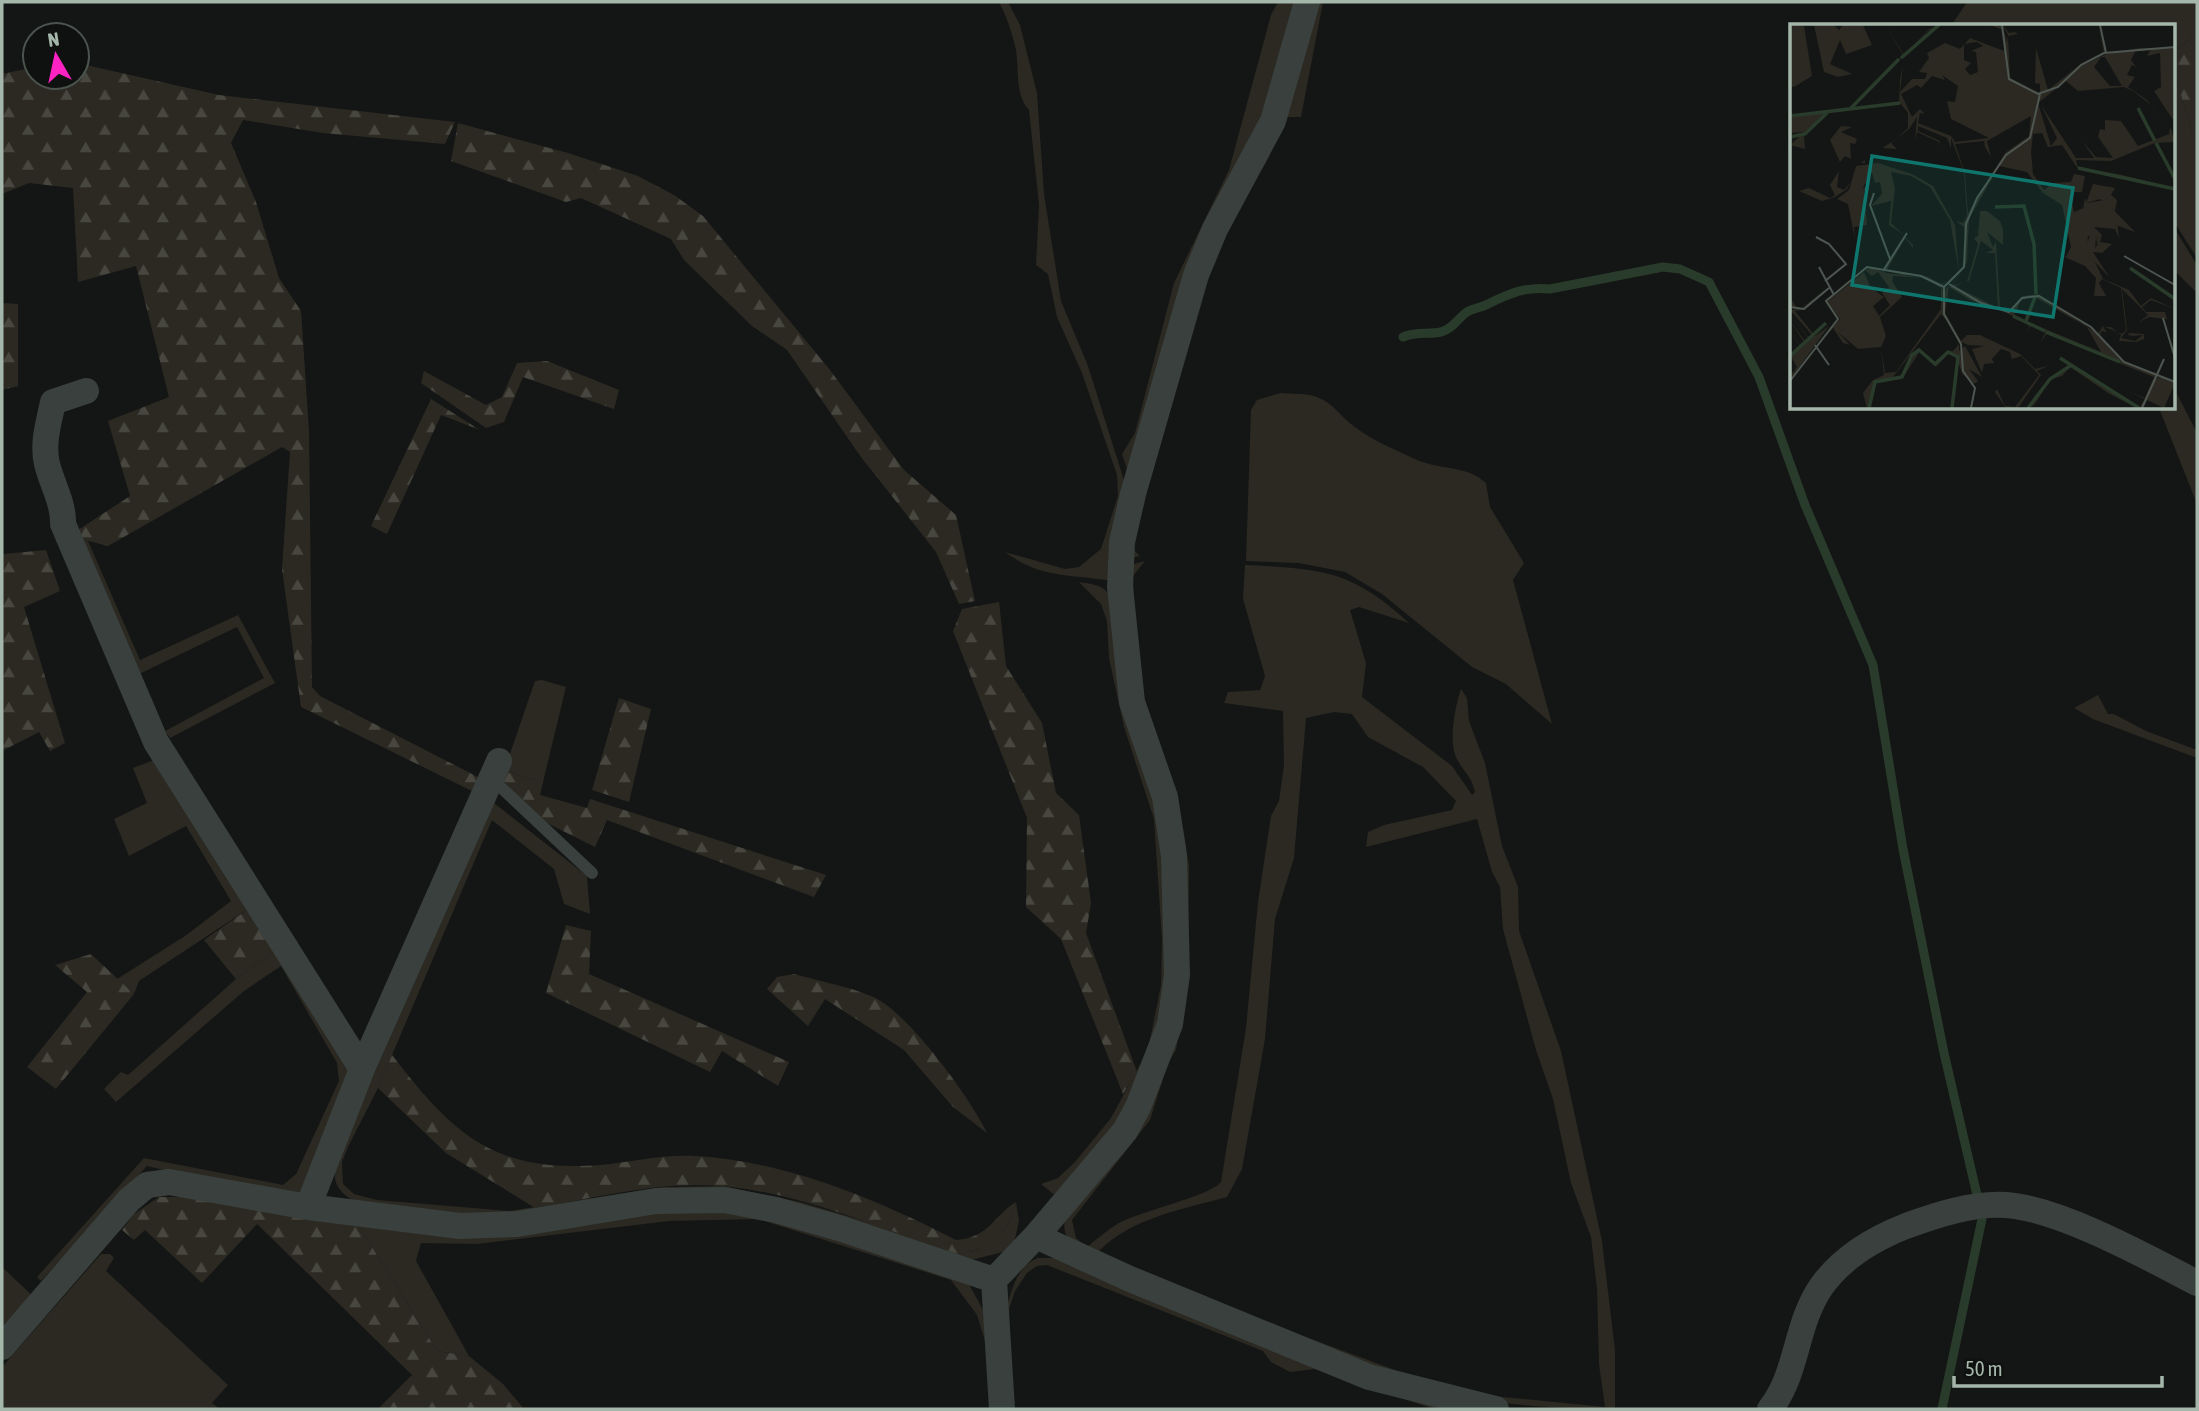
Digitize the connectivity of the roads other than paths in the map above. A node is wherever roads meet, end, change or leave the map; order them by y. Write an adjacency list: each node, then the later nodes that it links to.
1 (1307, 2): 7 (street)
2 (86, 391): 5 (street)
3 (495, 769): 4 (lane); 5 (street)
4 (592, 873)
5 (362, 1069): 6 (street)
6 (308, 1207): 8 (street); 10 (street)
7 (1036, 1236): 8 (street); 12 (street)
8 (994, 1280): 11 (street)
9 (2197, 1283): 13 (street)
10 (2, 1347)
11 (1002, 1409)
12 (1496, 1409)
13 (1770, 1409)

